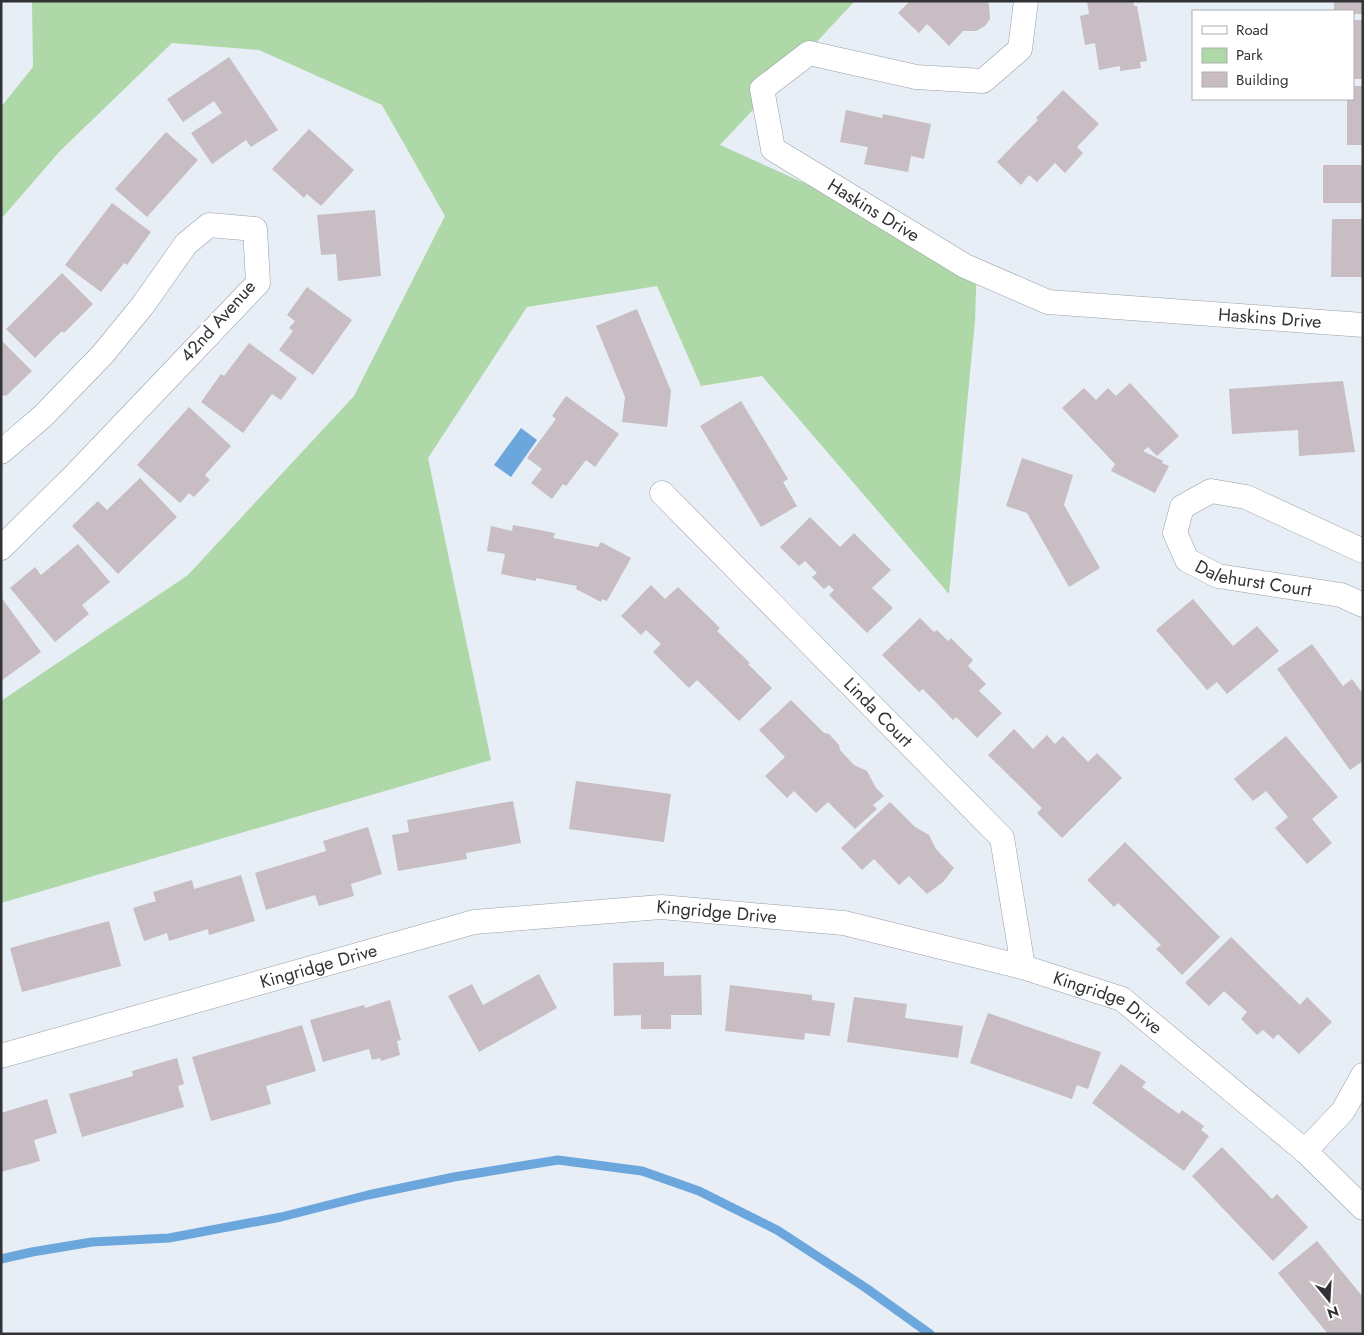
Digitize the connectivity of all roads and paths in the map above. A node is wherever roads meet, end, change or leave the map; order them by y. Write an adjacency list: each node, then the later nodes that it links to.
1 (1026, 1): 2 (street, Haskins Drive)
2 (1363, 326)
3 (1, 452): 5 (street, 42nd Avenue)
4 (662, 492): 8 (street, Linda Court)
5 (1, 548)
6 (1363, 551): 7 (street, Dalehurst Court)
7 (1363, 605)
8 (1023, 966): 9 (street, Kingridge Drive); 11 (street, Kingridge Drive)
9 (1, 1056)
10 (1363, 1075): 11 (street)
11 (1305, 1151): 12 (street, Kingridge Drive)
12 (1363, 1208)

